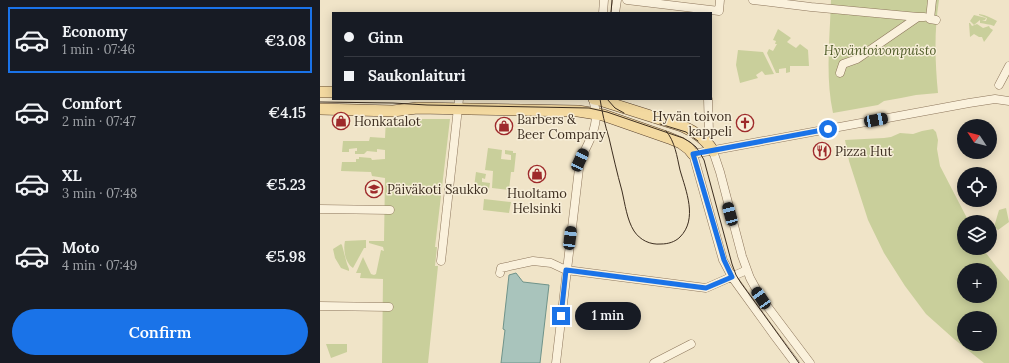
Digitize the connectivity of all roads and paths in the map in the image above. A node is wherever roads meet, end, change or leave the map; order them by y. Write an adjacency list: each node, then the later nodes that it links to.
1 (604, 0): 8 (street)
2 (617, 0): 9 (street)
3 (627, 0): 7 (street)
4 (720, 0): 7 (street)
5 (753, 0): 12 (street)
6 (932, 0): 10 (street)
7 (710, 11)
8 (603, 12)
9 (615, 12)
10 (936, 20)
11 (1009, 66): 13 (street)
12 (840, 73)
13 (999, 85)
14 (320, 92): 15 (main road)
15 (332, 92)
16 (598, 100): 21 (street); 23 (main road)
17 (708, 100): 22 (street)
18 (1009, 101): 23 (street)
19 (458, 104): 20 (main road); 21 (main road); 27 (street)
20 (320, 109)
21 (596, 114): 24 (main road); 29 (street)
22 (709, 132)
23 (712, 150): 24 (street); 30 (street)
24 (693, 154): 31 (street)
25 (320, 209): 26 (street)
26 (390, 210)
27 (440, 261)
28 (498, 269): 29 (street)
29 (566, 270): 31 (street); 35 (street)
30 (746, 270): 31 (street); 38 (street)
31 (732, 277): 37 (street)
32 (320, 306): 33 (street)
33 (389, 307)
34 (691, 344): 36 (street)
35 (556, 363)
36 (654, 363)
37 (796, 363)
38 (810, 363)

